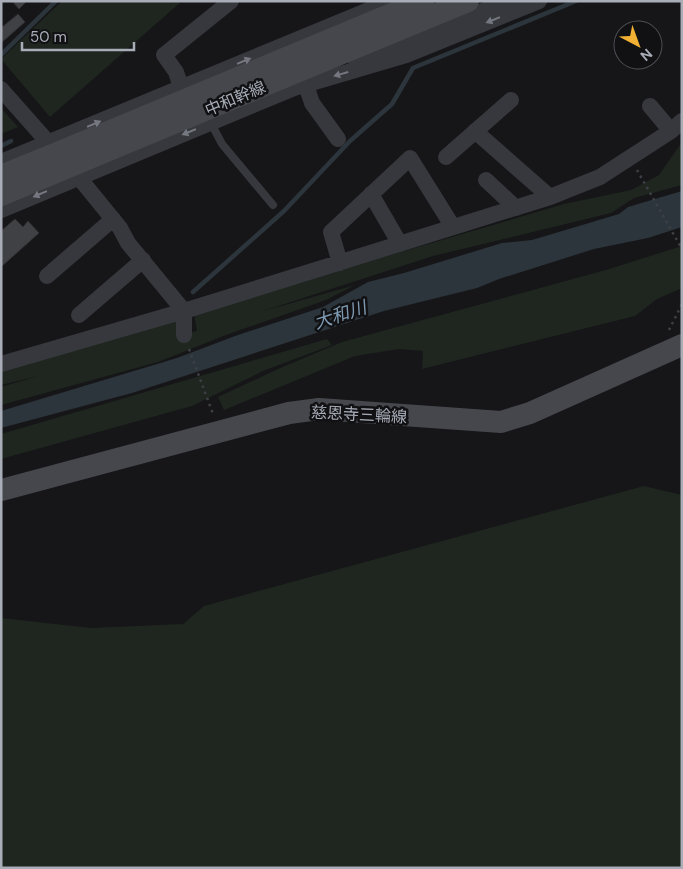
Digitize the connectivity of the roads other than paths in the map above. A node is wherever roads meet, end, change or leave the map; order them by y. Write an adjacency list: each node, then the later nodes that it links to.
1 (231, 1): 9 (street)
2 (386, 1): 7 (street)
3 (468, 1): 8 (main road, 中和幹線)
4 (506, 1): 8 (street)
5 (539, 1): 8 (street, one-way to 8)
6 (421, 2): 17 (main road, 中和幹線)
7 (367, 6): 9 (street, one-way to 7)
8 (303, 78): 13 (street); 16 (street); 17 (main road, 中和幹線)
9 (181, 86): 18 (street, one-way to 9)
10 (1, 89): 18 (street)
11 (511, 100): 15 (street)
12 (650, 106): 14 (street)
13 (211, 123): 22 (street, one-way to 22); 27 (lane)
14 (676, 126): 26 (street)
15 (475, 131): 19 (street); 26 (street)
16 (338, 139)
17 (108, 141): 21 (main road, 中和幹線, bridge); 25 (main road, 中和幹線, bridge)
18 (49, 143): 20 (street); 22 (street)
19 (446, 157)
20 (1, 162)
21 (1, 176)
22 (79, 177): 29 (street, one-way to 29); 30 (street)
23 (486, 180): 28 (street)
24 (371, 194): 31 (street); 32 (street); 34 (street)
25 (1, 195)
26 (550, 197): 28 (street)
27 (273, 205)
28 (516, 208): 31 (street)
29 (1, 210)
30 (113, 219): 33 (street); 35 (street)
31 (453, 227): 32 (street)
32 (400, 244): 34 (street)
33 (143, 260): 36 (street); 37 (street)
34 (340, 263): 36 (street)
35 (47, 276)
36 (184, 311): 38 (street); 40 (street)
37 (79, 315)
38 (184, 335)
39 (682, 345): 41 (main road, 慈恩寺三輪線)
40 (1, 364)
41 (1, 490)

